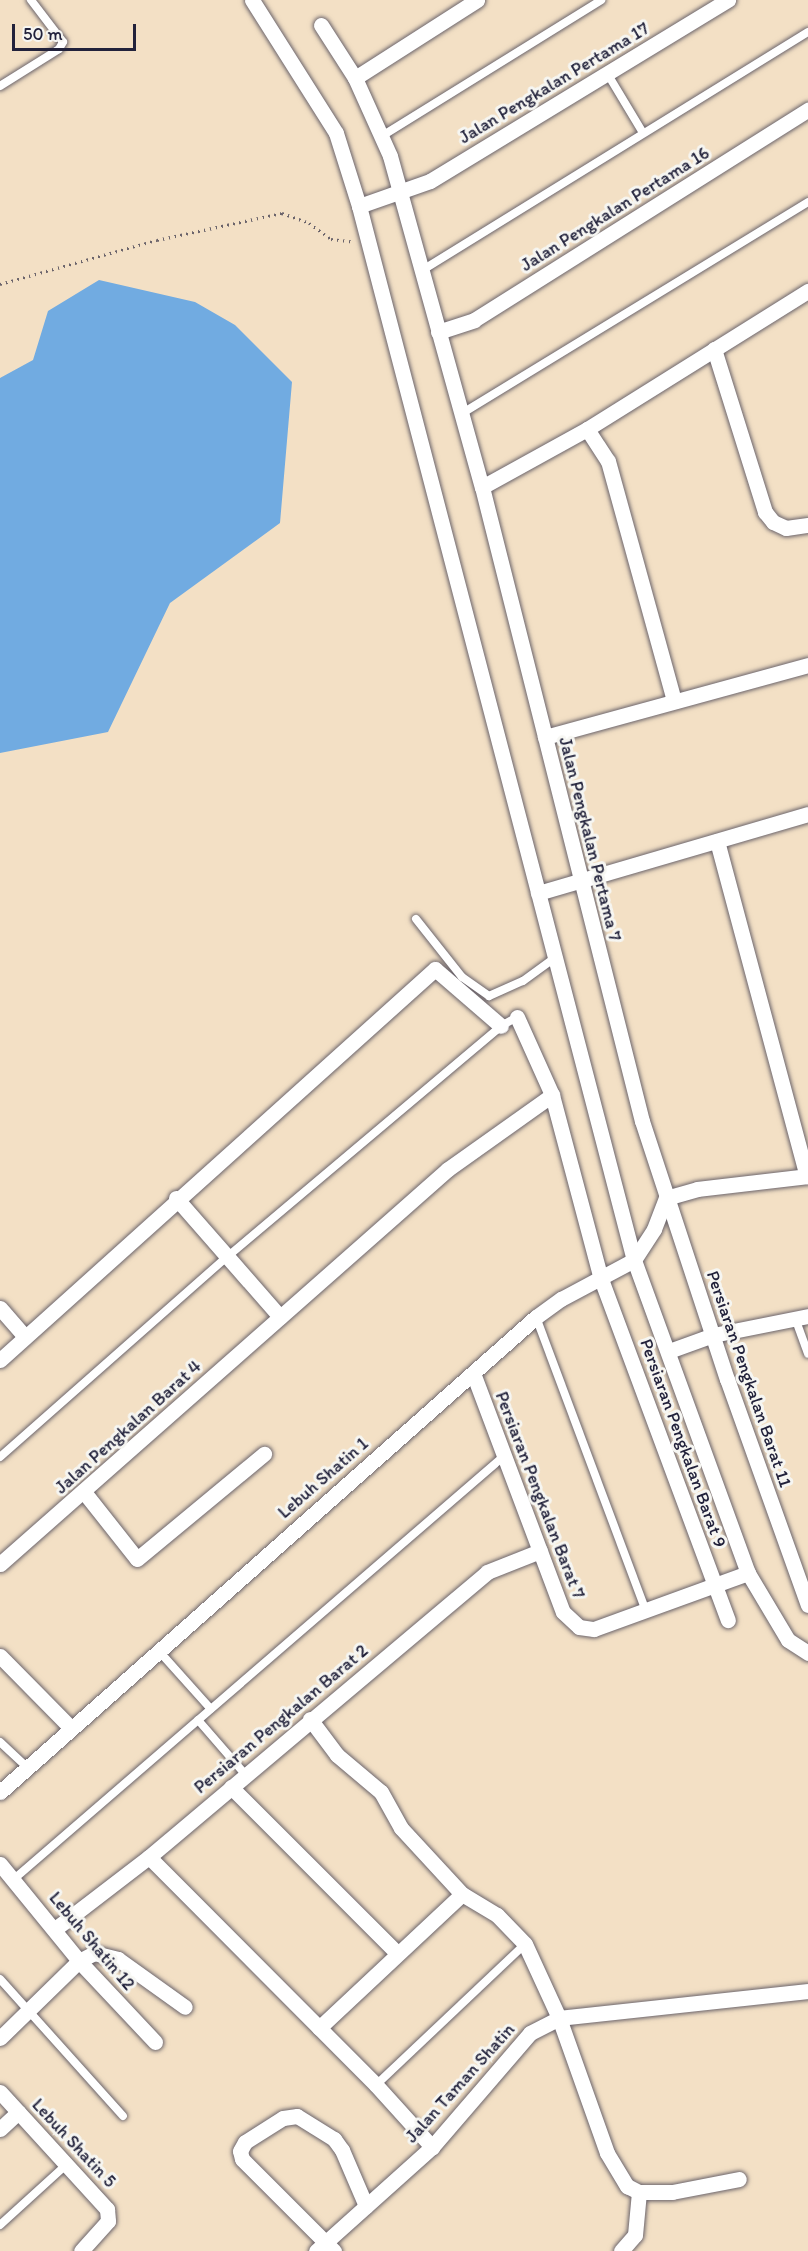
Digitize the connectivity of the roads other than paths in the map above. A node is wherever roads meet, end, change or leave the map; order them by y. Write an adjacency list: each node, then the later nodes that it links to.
1 (31, 0): 10 (lane)
2 (252, 0): 16 (street)
3 (477, 0): 9 (street)
4 (601, 0): 13 (lane)
5 (728, 0): 8 (street, Jalan Pengkalan Pertama 17)
6 (321, 25): 9 (street, Jalan Pengkalan Pertama 7)
7 (808, 32): 12 (lane)
8 (607, 73): 12 (lane); 14 (street, Jalan Pengkalan Pertama 17)
9 (355, 78): 13 (street, Jalan Pengkalan Pertama 7)
10 (0, 86)
11 (808, 110): 19 (street, Jalan Pengkalan Pertama 16)
12 (643, 133): 17 (lane)
13 (382, 136): 14 (street, Jalan Pengkalan Pertama 7)
14 (397, 192): 16 (street, Jalan Pengkalan Pertama 17); 17 (street, Jalan Pengkalan Pertama 7)
15 (808, 202): 21 (lane)
16 (359, 206): 31 (street)
17 (421, 271): 19 (street, Jalan Pengkalan Pertama 7)
18 (808, 291): 20 (street)
19 (438, 332): 21 (street, Jalan Pengkalan Pertama 7)
20 (714, 349): 22 (street); 24 (street)
21 (461, 414): 23 (street, Jalan Pengkalan Pertama 7)
22 (587, 429): 23 (street); 26 (street)
23 (482, 487): 27 (street, Jalan Pengkalan Pertama 7)
24 (808, 525)
25 (808, 665): 26 (street)
26 (674, 701): 27 (street)
27 (544, 737): 30 (street, Jalan Pengkalan Pertama 7)
28 (808, 814): 29 (street)
29 (717, 841): 30 (street); 37 (street)
30 (582, 878): 31 (street); 39 (street, Jalan Pengkalan Pertama 7)
31 (538, 893): 33 (street)
32 (416, 919): 33 (lane)
33 (555, 958): 41 (street)
34 (517, 1017): 35 (lane); 36 (street, Persiaran Pengkalan Barat 9)
35 (501, 1026): 38 (street); 40 (lane)
36 (552, 1095): 42 (street, Persiaran Pengkalan Barat 9); 44 (street, Jalan Pengkalan Barat 4)
37 (808, 1176): 39 (street)
38 (176, 1198): 40 (street); 48 (street)
39 (666, 1198): 41 (street, Lebuh Shatin 1); 47 (street, Persiaran Pengkalan Barat 11)
40 (227, 1257): 44 (street); 55 (lane)
41 (634, 1260): 42 (street, Lebuh Shatin 1); 49 (street)
42 (602, 1280): 45 (street, Lebuh Shatin 1); 60 (street, Persiaran Pengkalan Barat 9)
43 (0, 1308): 48 (street)
44 (280, 1317): 56 (street, Jalan Pengkalan Barat 4)
45 (537, 1317): 52 (street, Lebuh Shatin 1); 62 (lane)
46 (801, 1317): 47 (street); 50 (lane)
47 (713, 1335): 49 (street); 61 (street, Persiaran Pengkalan Barat 11)
48 (25, 1337): 51 (street)
49 (669, 1351): 59 (street)
50 (808, 1354)
51 (0, 1360)
52 (473, 1373): 54 (street, Persiaran Pengkalan Barat 7); 64 (street, Lebuh Shatin 1)
53 (264, 1454): 56 (street)
54 (504, 1456): 57 (street, Persiaran Pengkalan Barat 7); 67 (lane)
55 (0, 1457)
56 (84, 1492): 58 (street, Jalan Pengkalan Barat 4)
57 (540, 1551): 62 (street, Persiaran Pengkalan Barat 7); 68 (street, Persiaran Pengkalan Barat 2)
58 (0, 1564)
59 (748, 1574): 60 (street, Persiaran Pengkalan Barat 7); 65 (street)
60 (716, 1587): 62 (street, Persiaran Pengkalan Barat 7); 63 (street, Persiaran Pengkalan Barat 9)
61 (808, 1605)
62 (646, 1611)
63 (728, 1620)
64 (158, 1650): 67 (lane); 70 (street, Lebuh Shatin 1)
65 (808, 1653)
66 (0, 1656): 70 (street)
67 (211, 1709): 69 (lane)
68 (310, 1719): 73 (street, Persiaran Pengkalan Barat 2); 79 (street)
69 (198, 1720): 73 (lane); 78 (lane)
70 (70, 1727): 72 (street, Lebuh Shatin 1)
71 (0, 1742): 72 (lane)
72 (26, 1766): 75 (street, Lebuh Shatin 1)
73 (245, 1774): 74 (street, Persiaran Pengkalan Barat 2)
74 (231, 1787): 76 (street, Persiaran Pengkalan Barat 2); 82 (street)
75 (0, 1792)
76 (149, 1857): 80 (street, Persiaran Pengkalan Barat 2); 89 (street)
77 (0, 1864): 78 (street, Lebuh Shatin 12)
78 (14, 1879): 80 (street, Lebuh Shatin 12)
79 (462, 1894): 81 (street); 82 (street)
80 (55, 1929): 83 (street, Lebuh Shatin 12)
81 (525, 1944): 88 (street); 92 (lane)
82 (397, 1953): 89 (street)
83 (79, 1961): 86 (street); 87 (street); 91 (street, Lebuh Shatin 12)
84 (0, 1979): 87 (lane)
85 (808, 1991): 88 (street)
86 (185, 2007)
87 (28, 2012): 90 (street); 95 (lane)
88 (559, 2018): 97 (street, Jalan Taman Shatin); 100 (street)
89 (319, 2028): 92 (street)
90 (0, 2038)
91 (155, 2042)
92 (376, 2085): 97 (street)
93 (0, 2092): 94 (street, Lebuh Shatin 5)
94 (18, 2112): 96 (street); 98 (street, Lebuh Shatin 5)
95 (123, 2116)
96 (0, 2129)
97 (432, 2147): 101 (street, Jalan Taman Shatin)
98 (66, 2165): 102 (lane); 104 (street, Lebuh Shatin 5)
99 (739, 2179): 100 (street)
100 (639, 2192): 105 (street)
101 (366, 2206): 103 (street, Jalan Taman Shatin); 103 (street)
102 (0, 2224)
103 (325, 2248)
104 (81, 2251)
105 (621, 2251)

